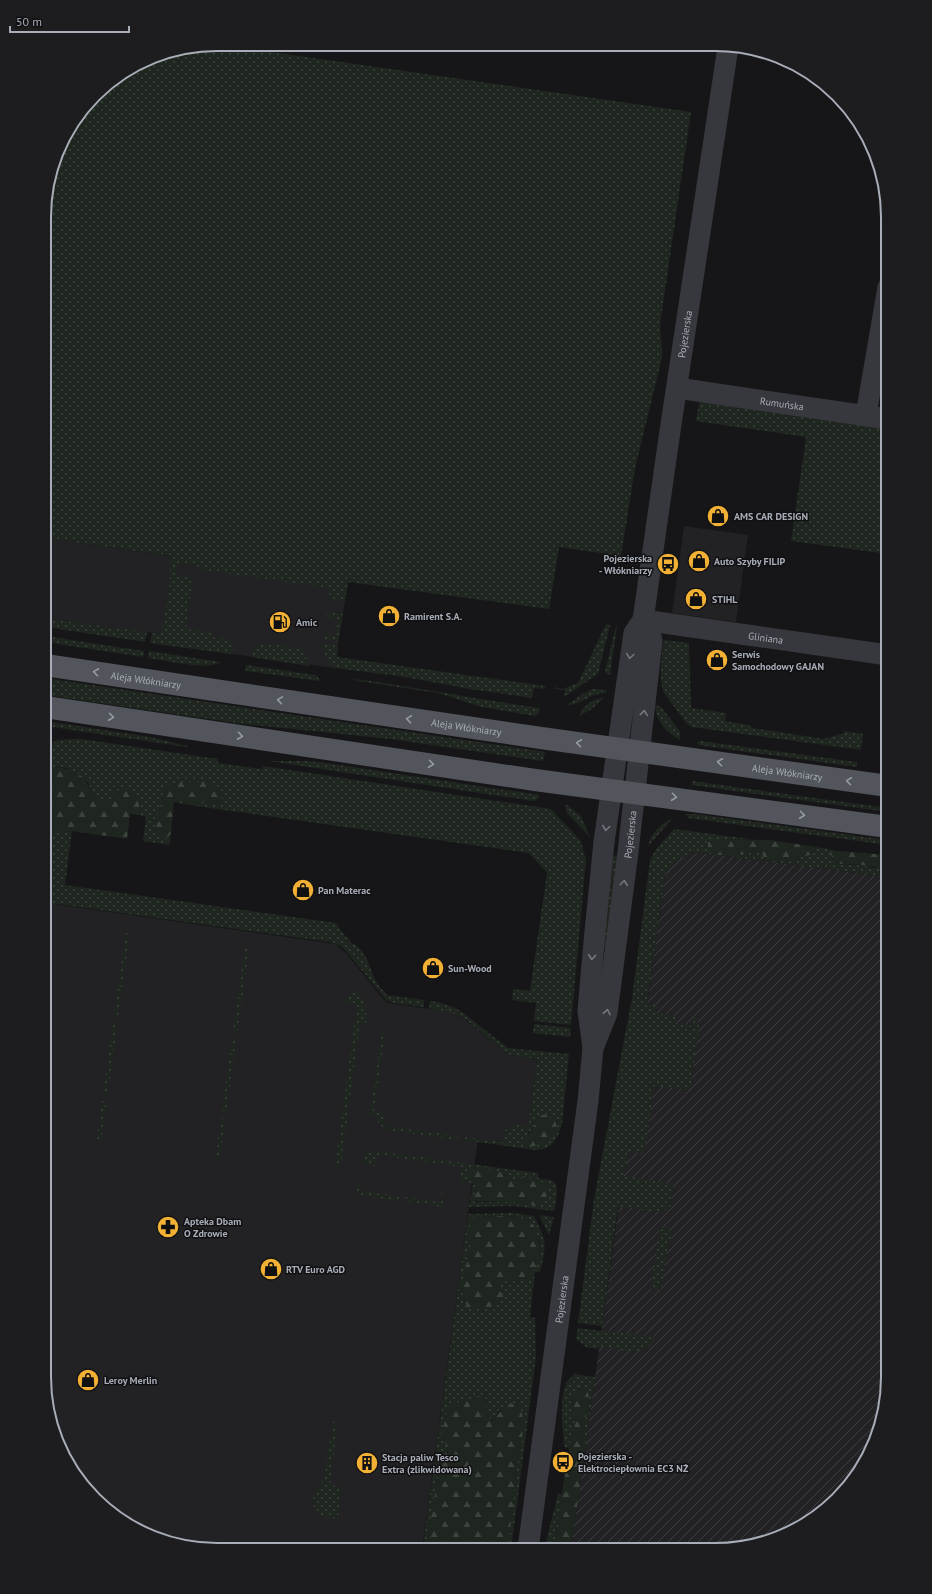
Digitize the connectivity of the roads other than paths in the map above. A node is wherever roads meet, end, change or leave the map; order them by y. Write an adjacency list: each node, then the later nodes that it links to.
1 (727, 51): 3 (street, Pojezierska)
2 (881, 328): 4 (street)
3 (677, 388): 4 (street, Rumuńska); 6 (street, Pojezierska)
4 (866, 415): 5 (street, Rumuńska)
5 (881, 418)
6 (643, 620): 7 (street, Gliniana); 10 (street, Pojezierska, one-way to 10); 11 (street, Pojezierska, one-way to 6)
7 (881, 655)
8 (51, 666): 10 (main road, Aleja Włókniarzy, one-way to 8)
9 (51, 708): 13 (main road, one-way to 13)
10 (617, 749): 11 (main road, Aleja Włókniarzy); 13 (street, Pojezierska)
11 (640, 752): 12 (main road, Aleja Włókniarzy, one-way to 11); 14 (street, Pojezierska)
12 (881, 785)
13 (611, 789): 14 (main road); 16 (street, Pojezierska, one-way to 16)
14 (635, 792): 15 (main road, one-way to 15); 16 (street, Pojezierska, one-way to 14)
15 (881, 825)
16 (593, 1048): 17 (street, Pojezierska)
17 (529, 1543)

